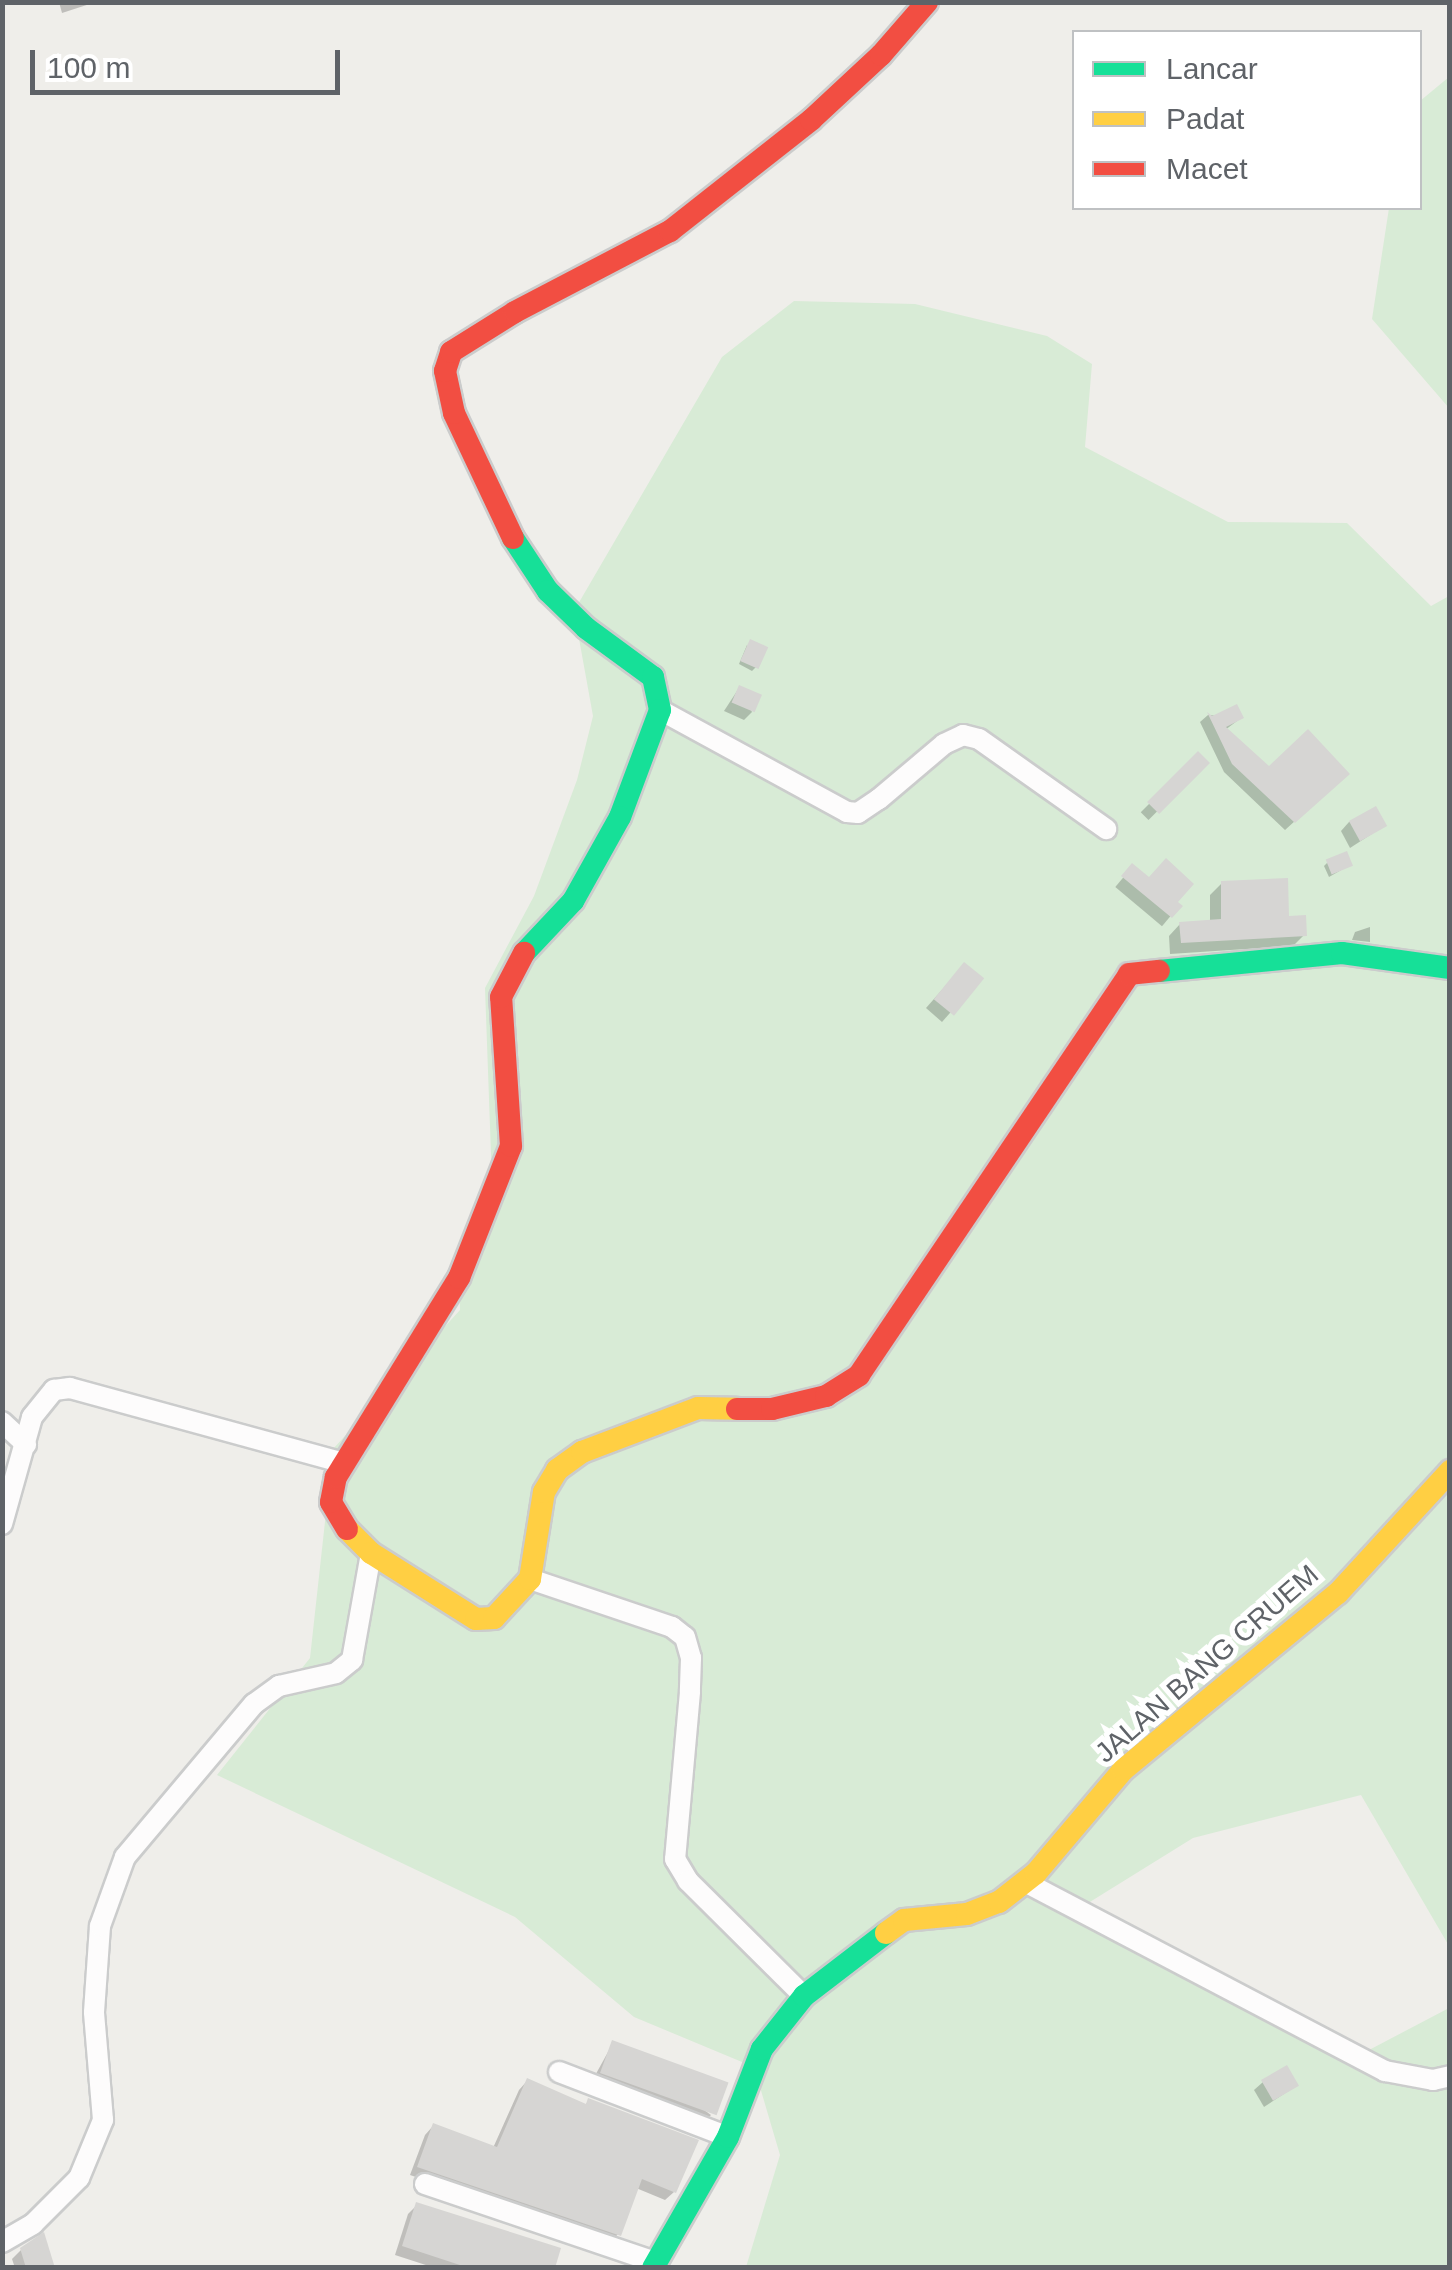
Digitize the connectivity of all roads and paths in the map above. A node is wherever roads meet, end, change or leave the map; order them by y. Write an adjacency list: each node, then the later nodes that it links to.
1 (927, 2): 2 (street)
2 (660, 710): 3 (street); 7 (street)
3 (1106, 828)
4 (1450, 968): 11 (street)
5 (2, 1422): 6 (street)
6 (26, 1444): 7 (street); 9 (street)
7 (344, 1463): 10 (street)
8 (1450, 1472): 12 (street, JALAN BANG CRUEM)
9 (2, 1524)
10 (371, 1553): 11 (street); 18 (street)
11 (530, 1579): 13 (street)
12 (1025, 1882): 13 (street, JALAN BANG CRUEM); 15 (street)
13 (804, 1996): 16 (street, JALAN BANG CRUEM)
14 (559, 2072): 16 (street)
15 (1450, 2076)
16 (728, 2137): 19 (street, JALAN BANG CRUEM)
17 (425, 2184): 19 (street)
18 (2, 2242)
19 (654, 2265)

